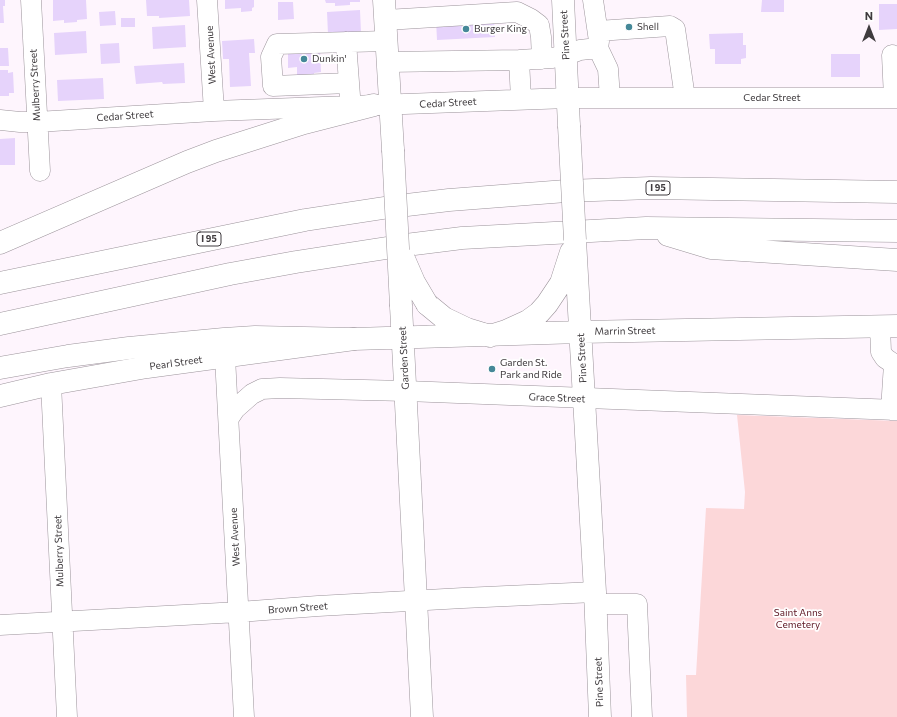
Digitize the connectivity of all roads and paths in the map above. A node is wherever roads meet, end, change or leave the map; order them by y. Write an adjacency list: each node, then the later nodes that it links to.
1 (31, 0): 23 (street, Mulberry Street)
2 (207, 0): 21 (street, West Avenue)
3 (563, 0): 8 (main road, Pine Street)
4 (594, 0): 6 (street)
5 (386, 20): 7 (street); 10 (street); 12 (main road, Garden Street)
6 (598, 40): 8 (street); 15 (street); 16 (street)
7 (346, 42): 13 (street); 13 (street)
8 (566, 55): 10 (street); 14 (main road, Pine Street)
9 (896, 55): 17 (street)
10 (542, 59): 11 (street)
11 (519, 60): 12 (street); 18 (street)
12 (388, 62): 19 (main road, Garden Street)
13 (349, 84): 20 (street)
14 (568, 98): 15 (street, Cedar Street); 18 (street, Cedar Street); 29 (main road, Pine Street, bridge)
15 (610, 98): 16 (street, Cedar Street)
16 (685, 98): 17 (street, Cedar Street)
17 (896, 98)
18 (521, 100): 19 (street, Cedar Street)
19 (382, 105): 20 (street, Cedar Street); 28 (main road, Garden Street, bridge); 30 (main road)
20 (350, 106): 21 (street, Cedar Street)
21 (214, 111): 23 (street, Cedar Street)
22 (0, 120): 23 (street, Cedar Street)
23 (37, 122): 24 (street, Mulberry Street)
24 (40, 171)
25 (897, 192): 32 (main road, I 95)
26 (646, 228): 27 (main road); 31 (main road); 33 (main road)
27 (897, 232)
28 (397, 239): 36 (main road, bridge); 37 (main road, Garden Street, bridge)
29 (575, 240): 35 (main road, Pine Street); 36 (main road)
30 (0, 243)
31 (897, 260)
32 (0, 283)
33 (0, 324)
34 (888, 326): 35 (main road, Marrin Street); 40 (street)
35 (580, 332): 36 (main road, Marrin Street); 45 (main road, Pine Street)
36 (490, 336): 37 (main road, Marrin Street)
37 (403, 337): 38 (main road, Marrin Street); 43 (main road, Garden Street)
38 (354, 339): 39 (main road, Pearl Street); 41 (main road)
39 (224, 357): 42 (main road, Pearl Street); 47 (street, West Avenue)
40 (895, 364): 46 (street)
41 (0, 368)
42 (52, 384): 44 (main road, Pearl Street); 51 (street, Mulberry Street)
43 (406, 391): 45 (street, Grace Street); 47 (street, Grace Street); 49 (main road, Garden Street)
44 (0, 396)
45 (584, 399): 46 (street, Grace Street); 48 (main road, Pine Street)
46 (894, 410)
47 (228, 418): 50 (street, West Avenue)
48 (595, 598): 49 (street, Brown Street); 56 (main road, Pine Street); 57 (street, Brown Street)
49 (416, 601): 50 (street, Brown Street); 55 (main road, Garden Street)
50 (239, 612): 51 (street, Brown Street); 54 (street, West Avenue)
51 (62, 621): 52 (street, Brown Street); 53 (street, Mulberry Street)
52 (0, 625)
53 (66, 717)
54 (244, 717)
55 (422, 717)
56 (600, 717)
57 (642, 717)

